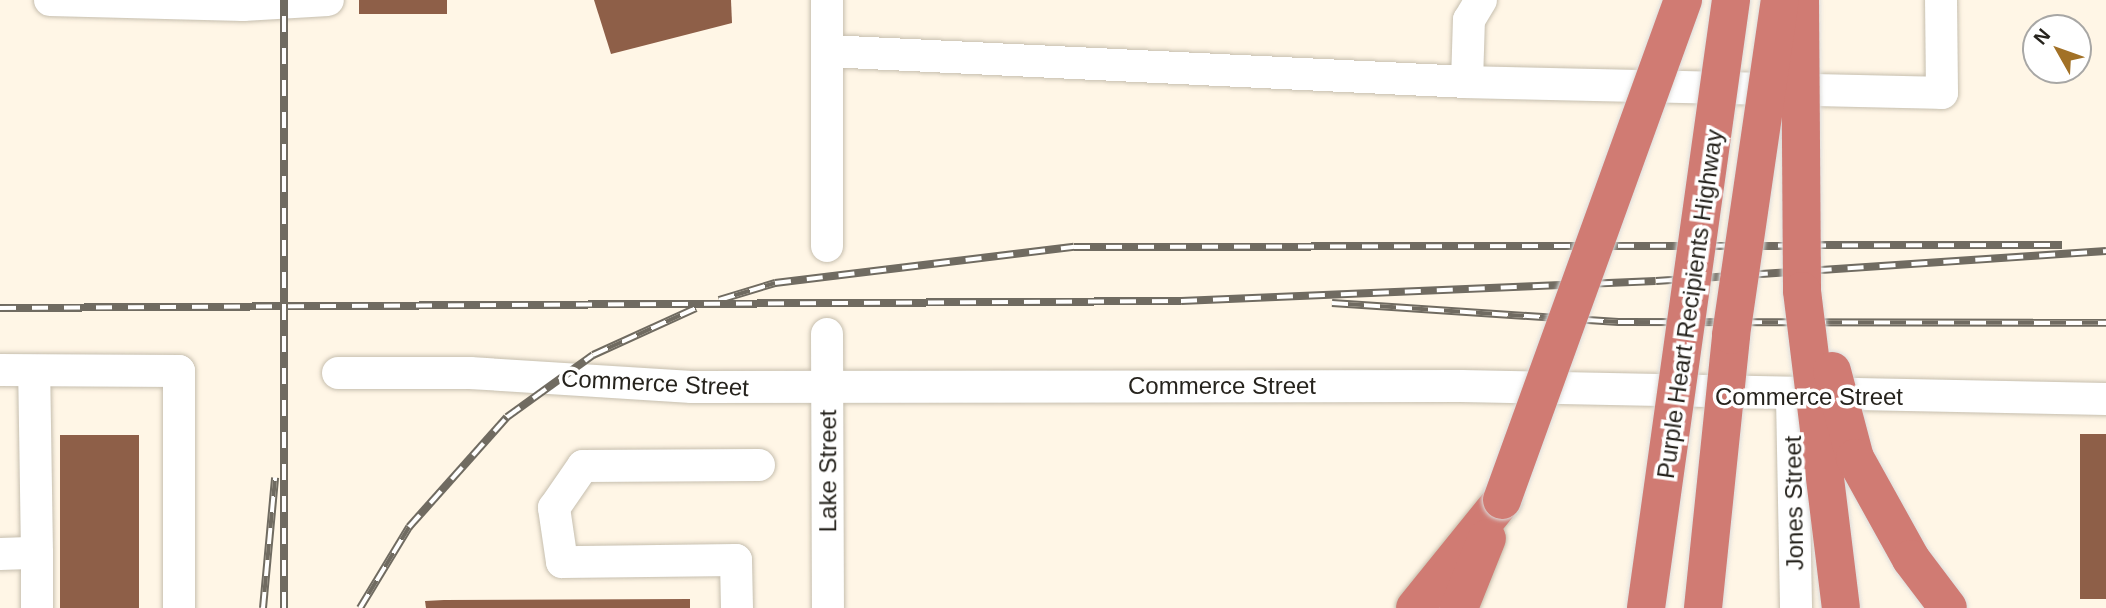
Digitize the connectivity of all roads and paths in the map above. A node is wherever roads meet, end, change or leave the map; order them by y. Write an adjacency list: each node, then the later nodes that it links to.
1 (50, 0): 2 (street)
2 (328, 0)
3 (827, 0): 10 (street)
4 (1480, 0): 11 (street)
5 (1683, 0): 22 (highway, bridge)
6 (1731, 0): 31 (highway, Purple Heart Recipients Highway, bridge)
7 (1780, 0): 32 (highway, Purple Heart Recipients Highway, bridge)
8 (1800, 0): 12 (highway, bridge)
9 (1941, 0): 11 (street)
10 (827, 51): 11 (street); 13 (street)
11 (1467, 82)
12 (1803, 201): 34 (highway, bridge); 35 (highway, bridge)
13 (827, 246)
14 (827, 334): 18 (street, Lake Street)
15 (0, 370): 16 (street)
16 (34, 370): 23 (street); 26 (street)
17 (338, 373): 18 (street, Commerce Street)
18 (828, 389): 19 (street, Commerce Street); 28 (street, Lake Street)
19 (1792, 397): 20 (street, Commerce Street); 33 (street, Jones Street)
20 (2106, 399)
21 (759, 465): 27 (street)
22 (1503, 500): 29 (highway); 30 (highway)
23 (37, 553): 24 (street); 25 (street)
24 (0, 554)
25 (37, 608)
26 (179, 608)
27 (737, 608)
28 (828, 608)
29 (1415, 608)
30 (1459, 608)
31 (1646, 608)
32 (1703, 608)
33 (1796, 608)
34 (1841, 608)
35 (1948, 608)

